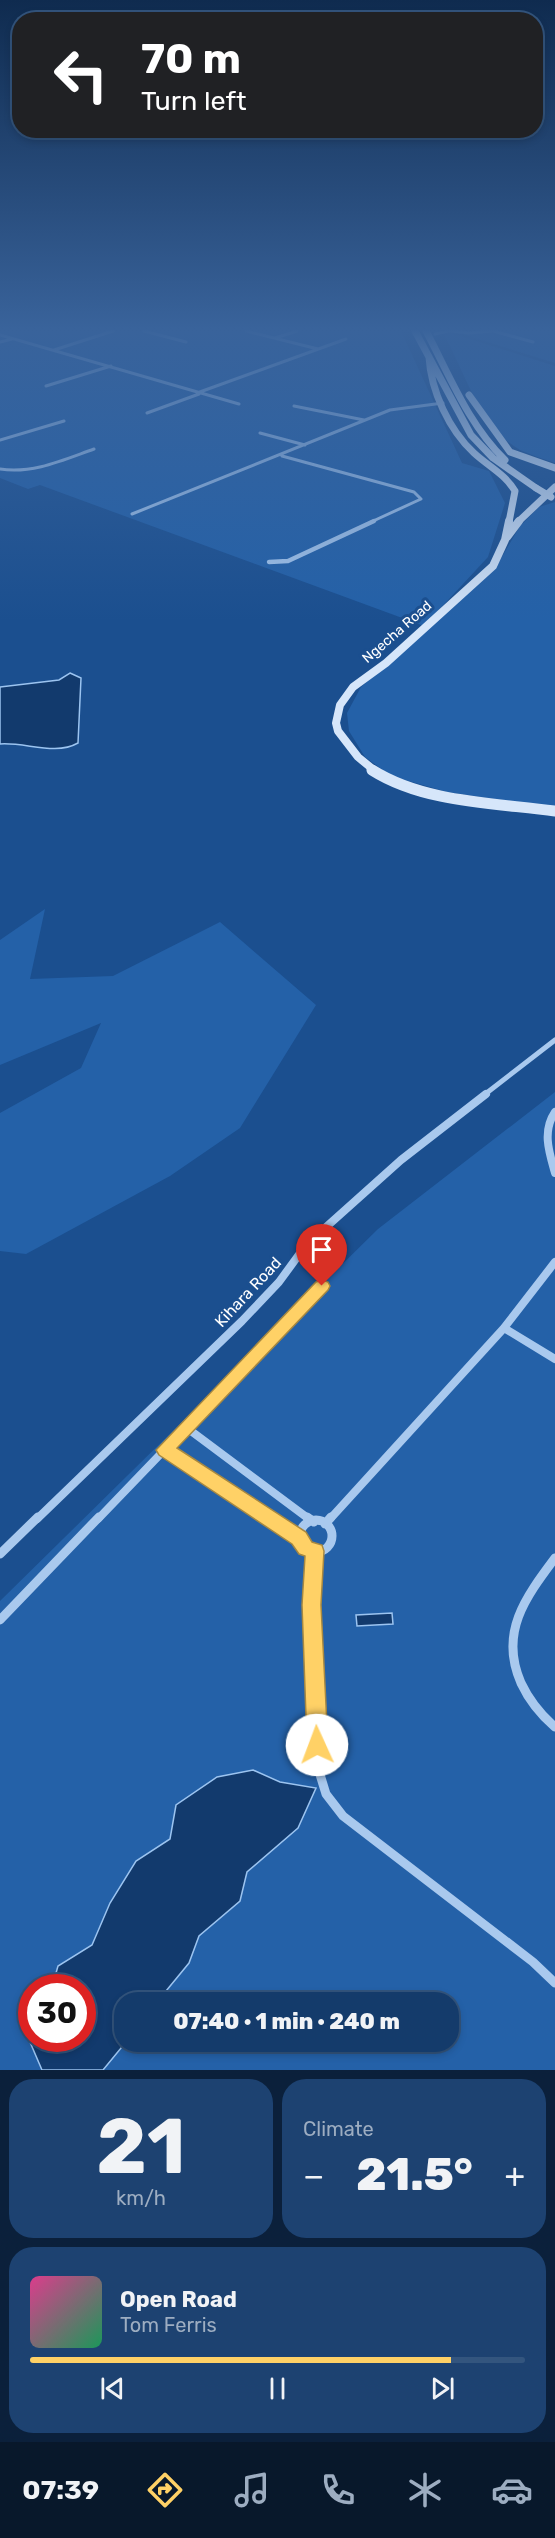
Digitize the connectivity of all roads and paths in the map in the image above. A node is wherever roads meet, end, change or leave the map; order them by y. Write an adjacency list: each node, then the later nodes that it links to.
1 (44, 428): 8 (street)
2 (348, 428): 9 (street)
3 (453, 428): 16 (street)
4 (467, 428): 14 (street)
5 (480, 428): 14 (street)
6 (492, 428): 12 (street)
7 (261, 433): 9 (street)
8 (0, 440)
9 (305, 445): 11 (street)
10 (94, 449): 13 (street)
11 (282, 456): 18 (street); 20 (street)
12 (555, 468)
13 (0, 469)
14 (539, 486): 15 (street, bridge)
15 (554, 494): 17 (street, Ngecha Road)
16 (521, 498): 17 (street); 19 (street, Ngecha Road)
17 (540, 500): 19 (street, Ngecha Road)
18 (132, 514)
19 (505, 540): 21 (street, Ngecha Road)
20 (269, 562)
21 (555, 811)
22 (555, 1040): 35 (street, Kihara Road)
23 (555, 1112): 24 (street)
24 (555, 1173)
25 (555, 1262): 27 (street)
26 (322, 1286): 29 (street)
27 (504, 1328): 28 (street); 32 (street)
28 (555, 1359)
29 (187, 1428): 30 (street); 31 (street)
30 (165, 1450): 33 (street); 37 (street)
31 (314, 1522): 32 (street); 33 (street)
32 (325, 1524): 34 (street)
33 (299, 1538): 34 (street)
34 (315, 1551): 39 (street)
35 (0, 1554)
36 (555, 1558): 38 (street)
37 (0, 1620)
38 (555, 1726)
39 (555, 1983)

